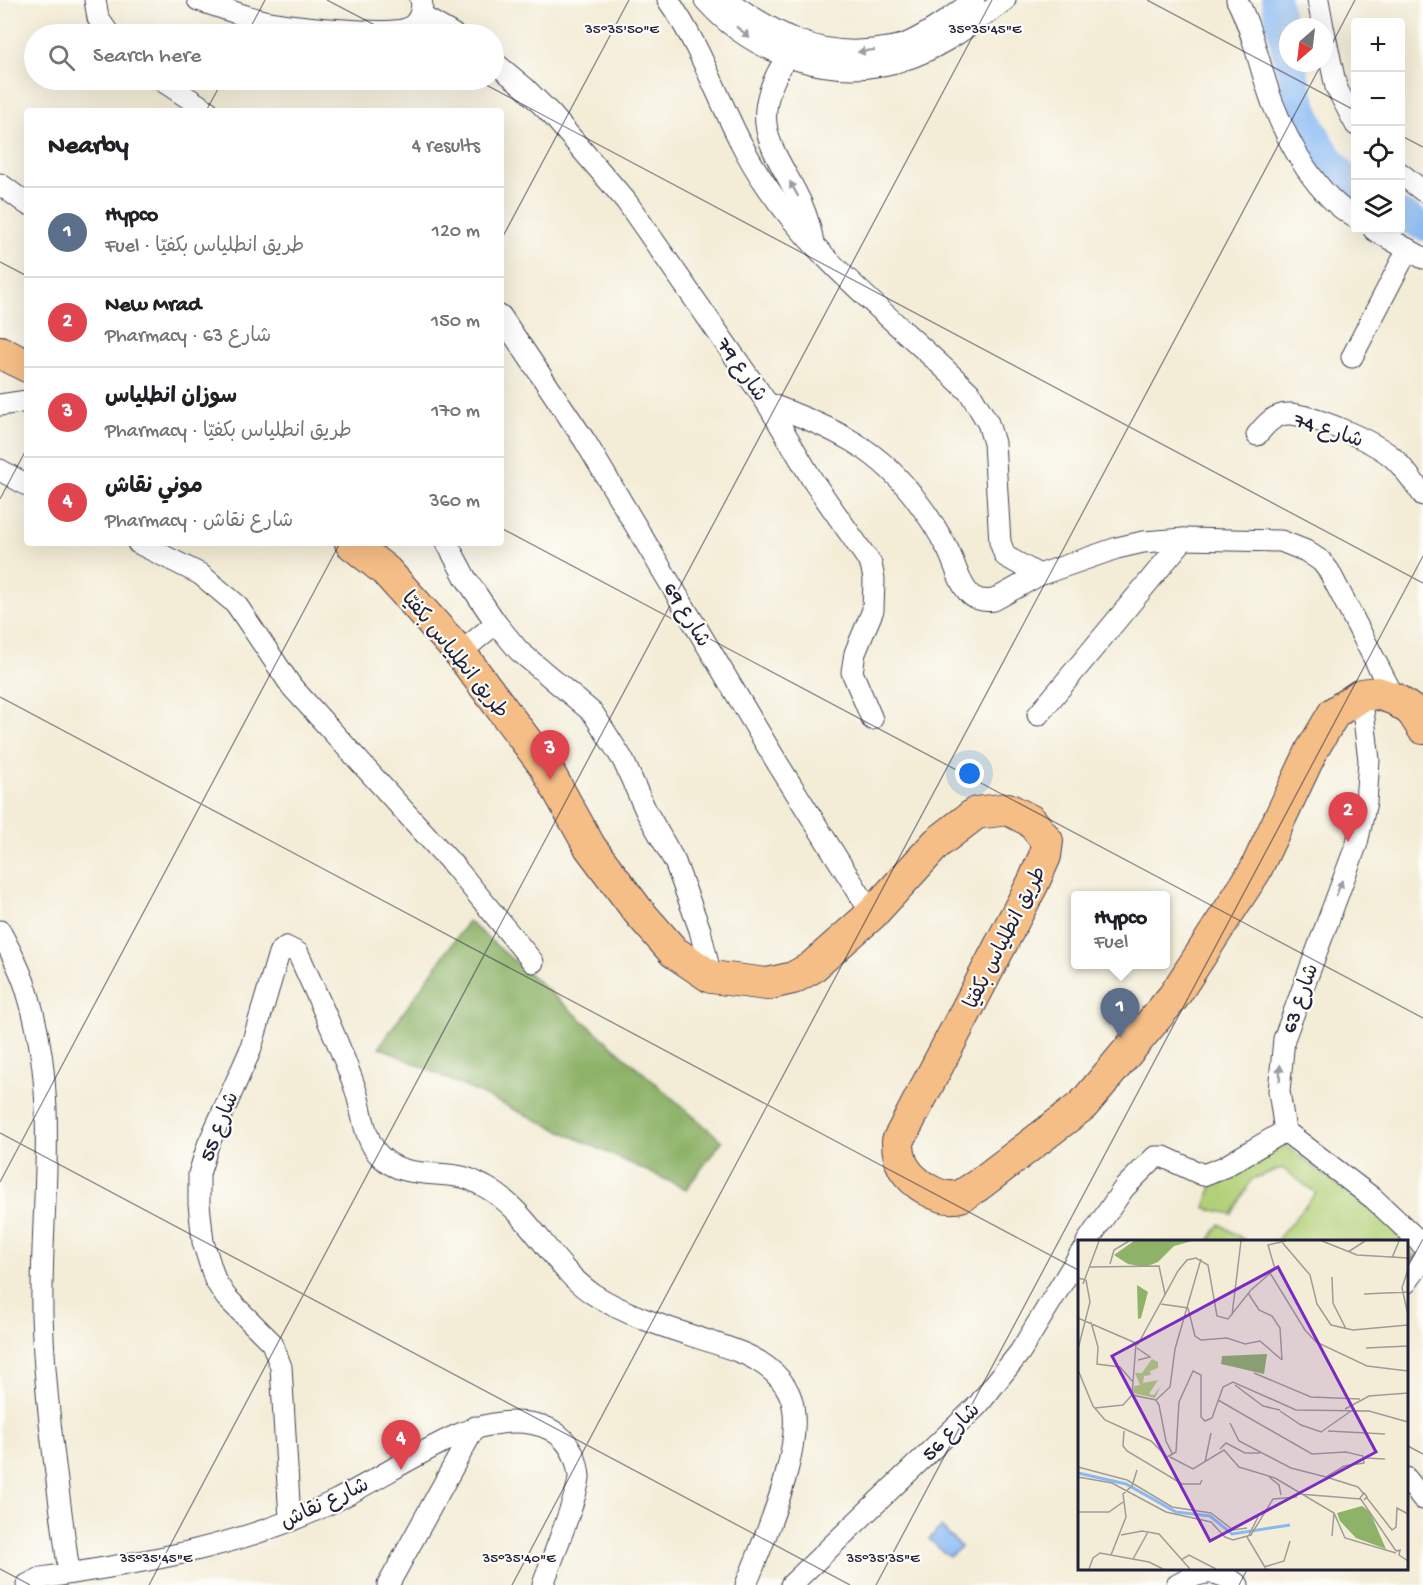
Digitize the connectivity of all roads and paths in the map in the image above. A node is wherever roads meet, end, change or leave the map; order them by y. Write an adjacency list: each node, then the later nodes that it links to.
1 (95, 0): 12 (street)
2 (198, 0): 13 (street)
3 (705, 0): 16 (street, one-way to 16)
4 (727, 0): 5 (street, one-way to 4)
5 (974, 0)
6 (1005, 0): 16 (street)
7 (1237, 0): 26 (street)
8 (1318, 0): 11 (street)
9 (668, 1): 28 (street)
10 (421, 8): 14 (street); 15 (street)
11 (1322, 18)
12 (102, 24)
13 (291, 24)
14 (414, 24)
15 (441, 24)
16 (787, 57): 28 (street, one-way to 16)
17 (504, 71): 33 (street, شارع 79)
18 (1333, 72): 21 (street)
19 (176, 90): 20 (street)
20 (203, 108)
21 (1351, 116)
22 (1405, 176): 24 (street)
23 (0, 184): 25 (street)
24 (1423, 191)
25 (24, 202)
26 (1351, 214)
27 (1381, 234): 29 (street)
28 (813, 243): 43 (street)
29 (1415, 254): 31 (street)
30 (504, 320): 51 (street, شارع 69)
31 (1352, 357)
32 (24, 401): 34 (street)
33 (767, 403): 43 (street); 49 (street, شارع 79)
34 (0, 405)
35 (1257, 435): 38 (street, شارع 74)
36 (0, 470): 37 (street)
37 (24, 483)
38 (1423, 495)
39 (1184, 539): 43 (street); 47 (street); 48 (street)
40 (144, 546): 53 (street)
41 (355, 546): 45 (highway, طريق انطلياس بكفيّا)
42 (449, 546): 44 (street)
43 (1039, 575)
44 (496, 623): 45 (street); 54 (street)
45 (460, 653): 54 (highway, طريق انطلياس بكفيّا)
46 (1361, 695): 47 (highway); 51 (highway, طريق انطلياس بكفيّا); 55 (street, شارع 63, one-way to 46)
47 (1395, 699): 50 (highway)
48 (1038, 715)
49 (872, 719)
50 (1423, 728)
51 (872, 914): 54 (highway, طريق انطلياس بكفيّا)
52 (0, 931): 66 (street)
53 (533, 962)
54 (711, 977)
55 (1285, 1131): 56 (street); 57 (street)
56 (1088, 1240)
57 (1423, 1245)
58 (1078, 1257): 71 (street, شارع 56)
59 (1423, 1260): 60 (street)
60 (1408, 1282)
61 (476, 1426): 64 (street, شارع نقاش); 68 (street); 69 (street, شارع نقاش)
62 (1408, 1479): 63 (street)
63 (1423, 1499)
64 (290, 1519): 66 (street, شارع نقاش); 70 (street, شارع 55)
65 (1219, 1571): 72 (street); 73 (street)
66 (69, 1574): 67 (street, شارع نقاش)
67 (27, 1585)
68 (388, 1585)
69 (543, 1585)
70 (747, 1585)
71 (791, 1585)
72 (1177, 1585)
73 (1238, 1585)

